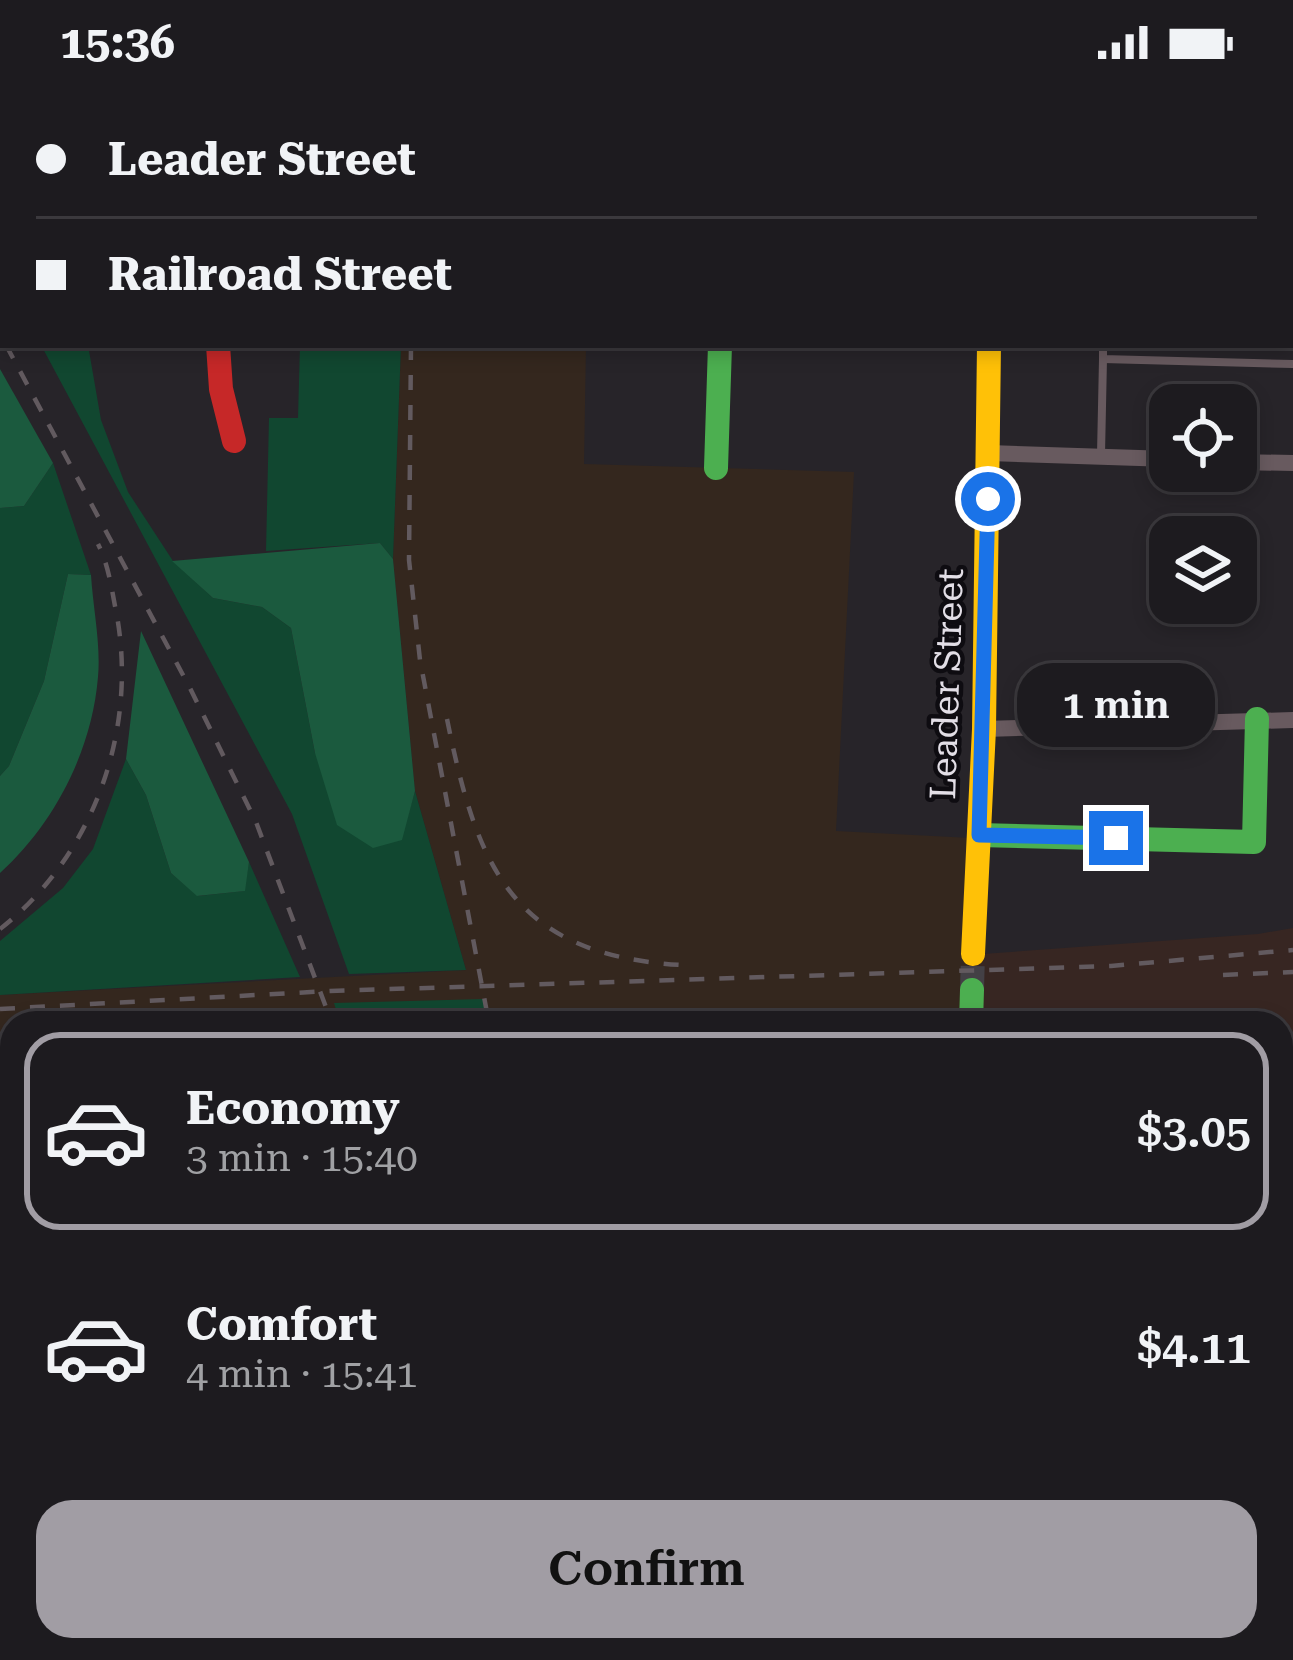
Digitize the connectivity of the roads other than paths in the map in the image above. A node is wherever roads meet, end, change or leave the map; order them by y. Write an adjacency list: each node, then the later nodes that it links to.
1 (218, 348): 7 (street)
2 (721, 348): 13 (street)
3 (989, 348): 8 (street, Leader Street)
4 (1103, 348): 5 (lane)
5 (1103, 359): 6 (lane); 9 (lane)
6 (1293, 364)
7 (235, 441)
8 (989, 453): 9 (street); 16 (street, Leader Street)
9 (1101, 457): 10 (street)
10 (1149, 459)
11 (1257, 463): 12 (street)
12 (1293, 464)
13 (716, 468)
14 (1257, 719): 15 (street); 16 (street); 17 (street)
15 (1293, 720)
16 (984, 728): 17 (street, Leader Street)
17 (979, 835): 18 (street, Leader Street)
18 (973, 954)
19 (972, 990): 20 (street)
20 (971, 1011)

